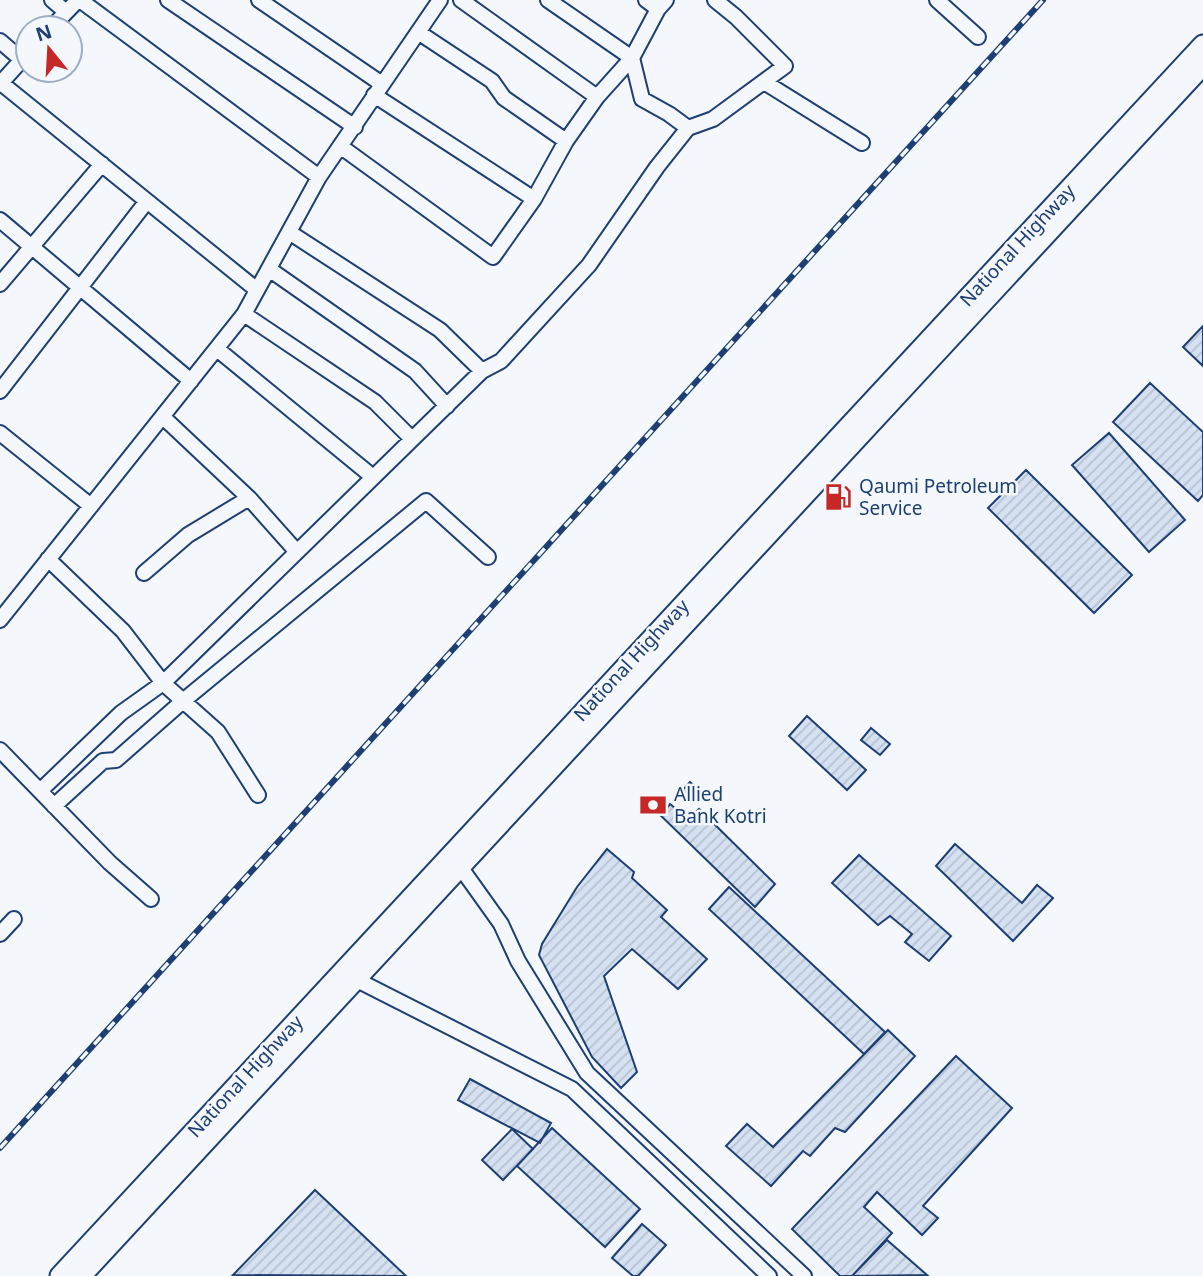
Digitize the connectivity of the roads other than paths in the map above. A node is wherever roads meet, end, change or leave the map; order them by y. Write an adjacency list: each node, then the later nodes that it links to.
1 (52, 0): 11 (street)
2 (79, 0): 11 (street); 28 (street)
3 (168, 0): 22 (street)
4 (259, 0): 20 (street)
5 (440, 0): 12 (street)
6 (461, 0): 21 (street)
7 (548, 0): 15 (street)
8 (715, 0): 18 (street)
9 (937, 0): 13 (street)
10 (657, 3): 15 (street)
11 (66, 12)
12 (418, 32): 20 (street); 24 (street)
13 (978, 37)
14 (1203, 45): 61 (highway, National Highway)
15 (632, 58): 21 (street); 23 (street)
16 (1203, 65): 61 (highway, National Highway)
17 (14, 69): 19 (street)
18 (764, 82): 23 (street); 25 (street)
19 (1, 83): 27 (street)
20 (378, 89): 22 (street); 29 (street)
21 (597, 97): 24 (street)
22 (355, 127): 26 (street)
23 (688, 128): 40 (street)
24 (566, 141): 29 (street)
25 (862, 143)
26 (340, 146): 28 (street); 29 (street)
27 (102, 164): 30 (street); 33 (street)
28 (319, 177): 32 (street)
29 (534, 199)
30 (147, 201): 36 (street); 37 (street)
31 (0, 220): 33 (street)
32 (289, 232): 34 (street); 40 (street)
33 (33, 247): 35 (street); 36 (street)
34 (269, 269): 37 (street); 43 (street)
35 (0, 284)
36 (79, 286): 41 (street); 42 (street)
37 (257, 290): 38 (street)
38 (244, 314): 39 (street); 46 (street)
39 (217, 349): 41 (street); 47 (street)
40 (482, 371): 43 (street)
41 (191, 381): 44 (street)
42 (0, 391)
43 (447, 405): 46 (street)
44 (163, 417): 48 (street); 49 (street)
45 (0, 433): 49 (street)
46 (412, 439): 47 (street)
47 (373, 477): 50 (street)
48 (249, 498): 50 (street); 53 (street)
49 (91, 506): 52 (street)
50 (297, 552): 55 (street)
51 (488, 557): 56 (street)
52 (48, 559): 54 (street); 55 (street)
53 (144, 573)
54 (0, 620)
55 (163, 683): 56 (street); 58 (street)
56 (183, 701): 59 (street); 60 (street)
57 (0, 750): 58 (street)
58 (40, 791): 60 (street)
59 (258, 795)
60 (54, 806): 62 (street)
61 (456, 860): 65 (highway, National Highway); 69 (street)
62 (151, 899)
63 (13, 919): 64 (street)
64 (0, 934)
65 (350, 975): 66 (highway, National Highway); 67 (highway, National Highway); 68 (street)
66 (60, 1276)
67 (81, 1276)
68 (769, 1276)
69 (804, 1276)

